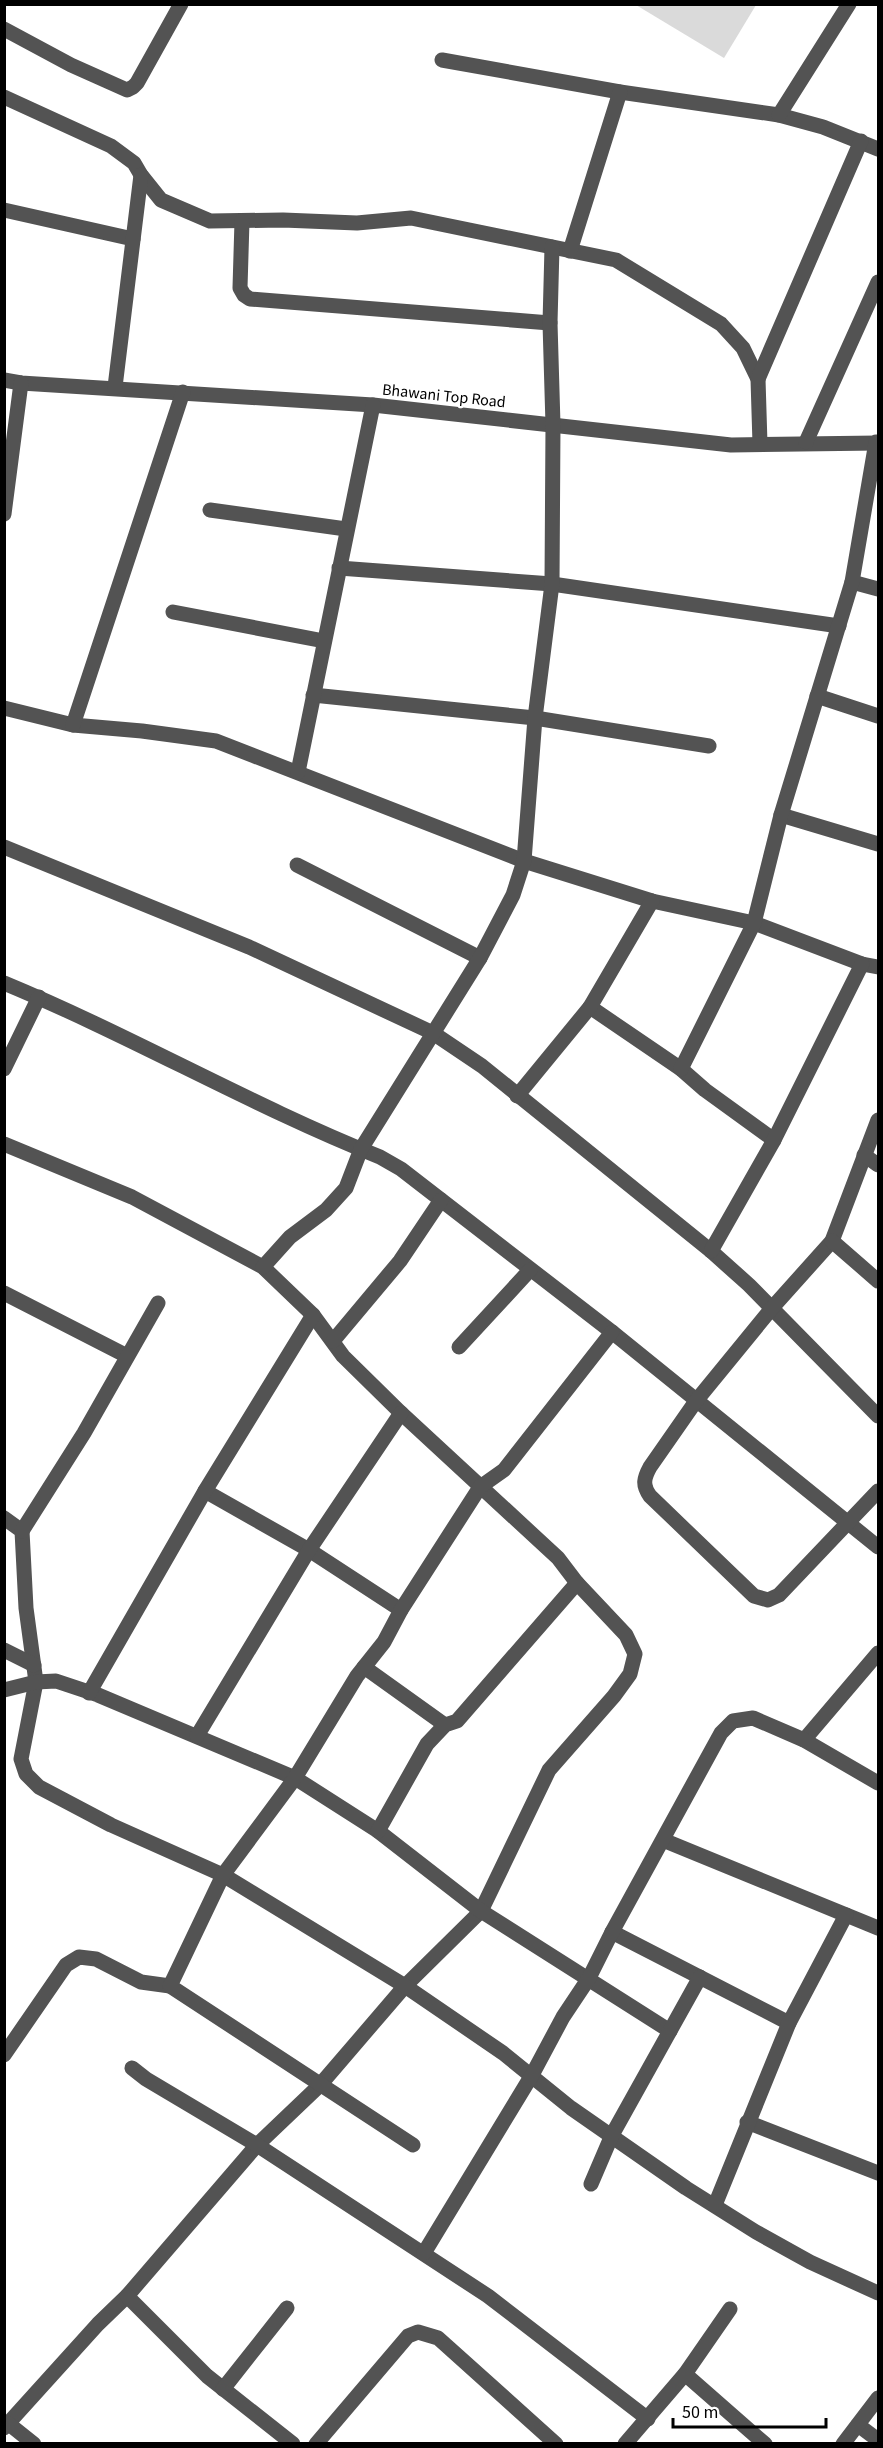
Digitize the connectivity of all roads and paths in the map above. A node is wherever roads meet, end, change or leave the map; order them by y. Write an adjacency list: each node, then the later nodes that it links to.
1 (182, 4): 3 (street)
2 (849, 4): 7 (street)
3 (4, 29)
4 (442, 60): 5 (street)
5 (620, 93): 7 (street); 15 (street)
6 (4, 97): 10 (street)
7 (779, 115): 8 (street)
8 (861, 141): 9 (street); 18 (street)
9 (879, 149)
10 (141, 176): 12 (street); 13 (street)
11 (4, 210): 13 (street)
12 (242, 222): 14 (street); 17 (street)
13 (133, 239): 21 (street)
14 (552, 247): 15 (street); 17 (street)
15 (570, 251): 18 (street)
16 (879, 282): 25 (street)
17 (550, 323): 24 (street)
18 (758, 379): 27 (street)
19 (4, 380): 20 (street, Bhawani Top Road)
20 (21, 383): 21 (street, Bhawani Top Road); 29 (street)
21 (115, 387): 22 (street, Bhawani Top Road)
22 (183, 392): 23 (street, Bhawani Top Road); 43 (street)
23 (373, 405): 24 (street, Bhawani Top Road); 30 (street)
24 (553, 425): 27 (street, Bhawani Top Road); 33 (street)
25 (806, 442): 26 (street, Bhawani Top Road); 27 (street, Bhawani Top Road)
26 (877, 443): 32 (street)
27 (760, 444)
28 (210, 510): 30 (street)
29 (4, 514)
30 (346, 529): 31 (street)
31 (339, 568): 33 (street); 37 (street)
32 (852, 582): 34 (street); 36 (street)
33 (552, 584): 36 (street); 42 (street)
34 (879, 589)
35 (173, 612): 37 (street)
36 (840, 626): 39 (street)
37 (324, 641): 38 (street)
38 (313, 695): 42 (street); 45 (street)
39 (817, 696): 41 (street); 46 (street)
40 (4, 708): 43 (street)
41 (879, 716)
42 (535, 718): 44 (street); 49 (street)
43 (73, 724): 45 (street)
44 (709, 746)
45 (298, 772): 49 (street)
46 (781, 814): 47 (street); 52 (street)
47 (879, 844)
48 (4, 847): 59 (street)
49 (524, 861): 51 (street); 53 (street)
50 (297, 866): 53 (street)
51 (652, 901): 52 (street); 58 (street)
52 (754, 923): 54 (street); 61 (street)
53 (480, 958): 59 (street)
54 (862, 964): 55 (street); 64 (street)
55 (879, 967)
56 (4, 982): 57 (street)
57 (39, 997): 60 (street); 66 (street)
58 (590, 1007): 61 (street); 62 (street)
59 (433, 1033): 62 (street); 66 (street)
60 (4, 1069)
61 (681, 1069): 64 (street)
62 (517, 1096): 71 (street)
63 (879, 1120): 67 (street)
64 (774, 1140): 71 (street)
65 (4, 1144): 72 (street)
66 (361, 1149): 69 (street); 72 (street)
67 (864, 1155): 68 (street); 70 (street)
68 (879, 1165)
69 (441, 1200): 73 (street); 80 (street)
70 (832, 1241): 74 (street); 77 (street)
71 (711, 1251): 77 (street)
72 (263, 1267): 78 (street)
73 (530, 1270): 79 (street); 81 (street)
74 (879, 1281)
75 (5, 1295): 82 (street)
76 (158, 1303): 82 (street)
77 (772, 1308): 83 (street); 85 (street)
78 (313, 1315): 80 (street); 87 (street)
79 (612, 1332): 83 (street); 86 (street)
80 (333, 1341): 84 (street)
81 (459, 1347)
82 (127, 1356): 91 (street)
83 (696, 1401): 90 (street); 90 (street)
84 (401, 1413): 86 (street); 93 (street)
85 (879, 1416)
86 (480, 1487): 94 (street); 95 (street)
87 (205, 1491): 93 (street); 102 (street)
88 (879, 1491): 90 (street)
89 (4, 1518): 91 (street)
90 (847, 1523): 92 (street)
91 (22, 1532): 98 (street)
92 (879, 1547)
93 (309, 1550): 95 (street); 104 (street)
94 (577, 1583): 103 (street); 111 (street)
95 (401, 1610): 99 (street)
96 (4, 1650): 98 (street)
97 (879, 1653): 105 (street)
98 (34, 1665): 100 (street)
99 (364, 1667): 103 (street); 106 (street)
100 (36, 1682): 101 (street); 102 (street); 110 (street)
101 (4, 1690)
102 (89, 1693): 104 (street)
103 (445, 1725): 108 (street)
104 (197, 1737): 106 (street)
105 (804, 1740): 107 (street); 109 (street)
106 (295, 1778): 108 (street); 110 (street)
107 (879, 1783)
108 (378, 1831): 111 (street)
109 (663, 1840): 112 (street); 114 (street)
110 (223, 1875): 117 (street); 118 (street)
111 (481, 1911): 116 (street); 118 (street)
112 (846, 1915): 113 (street); 119 (street)
113 (879, 1928)
114 (612, 1932): 115 (street); 116 (street)
115 (700, 1977): 119 (street); 120 (street)
116 (589, 1978): 120 (street); 123 (street)
117 (170, 1986): 121 (street); 124 (street)
118 (405, 1986): 123 (street); 124 (street)
119 (789, 2023): 125 (street)
120 (670, 2031): 126 (street)
121 (4, 2055)
122 (132, 2068): 127 (street)
123 (532, 2075): 126 (street); 132 (street)
124 (320, 2085): 127 (street); 128 (street)
125 (747, 2122): 129 (street); 131 (street)
126 (612, 2136): 130 (street); 131 (street)
127 (257, 2145): 132 (street); 134 (street)
128 (413, 2145)
129 (879, 2173)
130 (591, 2184)
131 (715, 2205): 133 (street)
132 (424, 2253): 140 (street)
133 (879, 2293)
134 (127, 2296): 138 (street); 142 (street)
135 (287, 2308): 138 (street)
136 (730, 2309): 137 (street)
137 (685, 2374): 140 (street); 149 (street)
138 (223, 2389): 144 (street)
139 (879, 2398): 141 (street)
140 (648, 2419): 148 (street)
141 (858, 2425): 143 (street); 150 (street)
142 (7, 2426): 145 (street)
143 (879, 2440)
144 (286, 2442)
145 (34, 2444)
146 (316, 2444): 147 (street)
147 (556, 2444)
148 (625, 2444)
149 (765, 2444)
150 (843, 2444)

